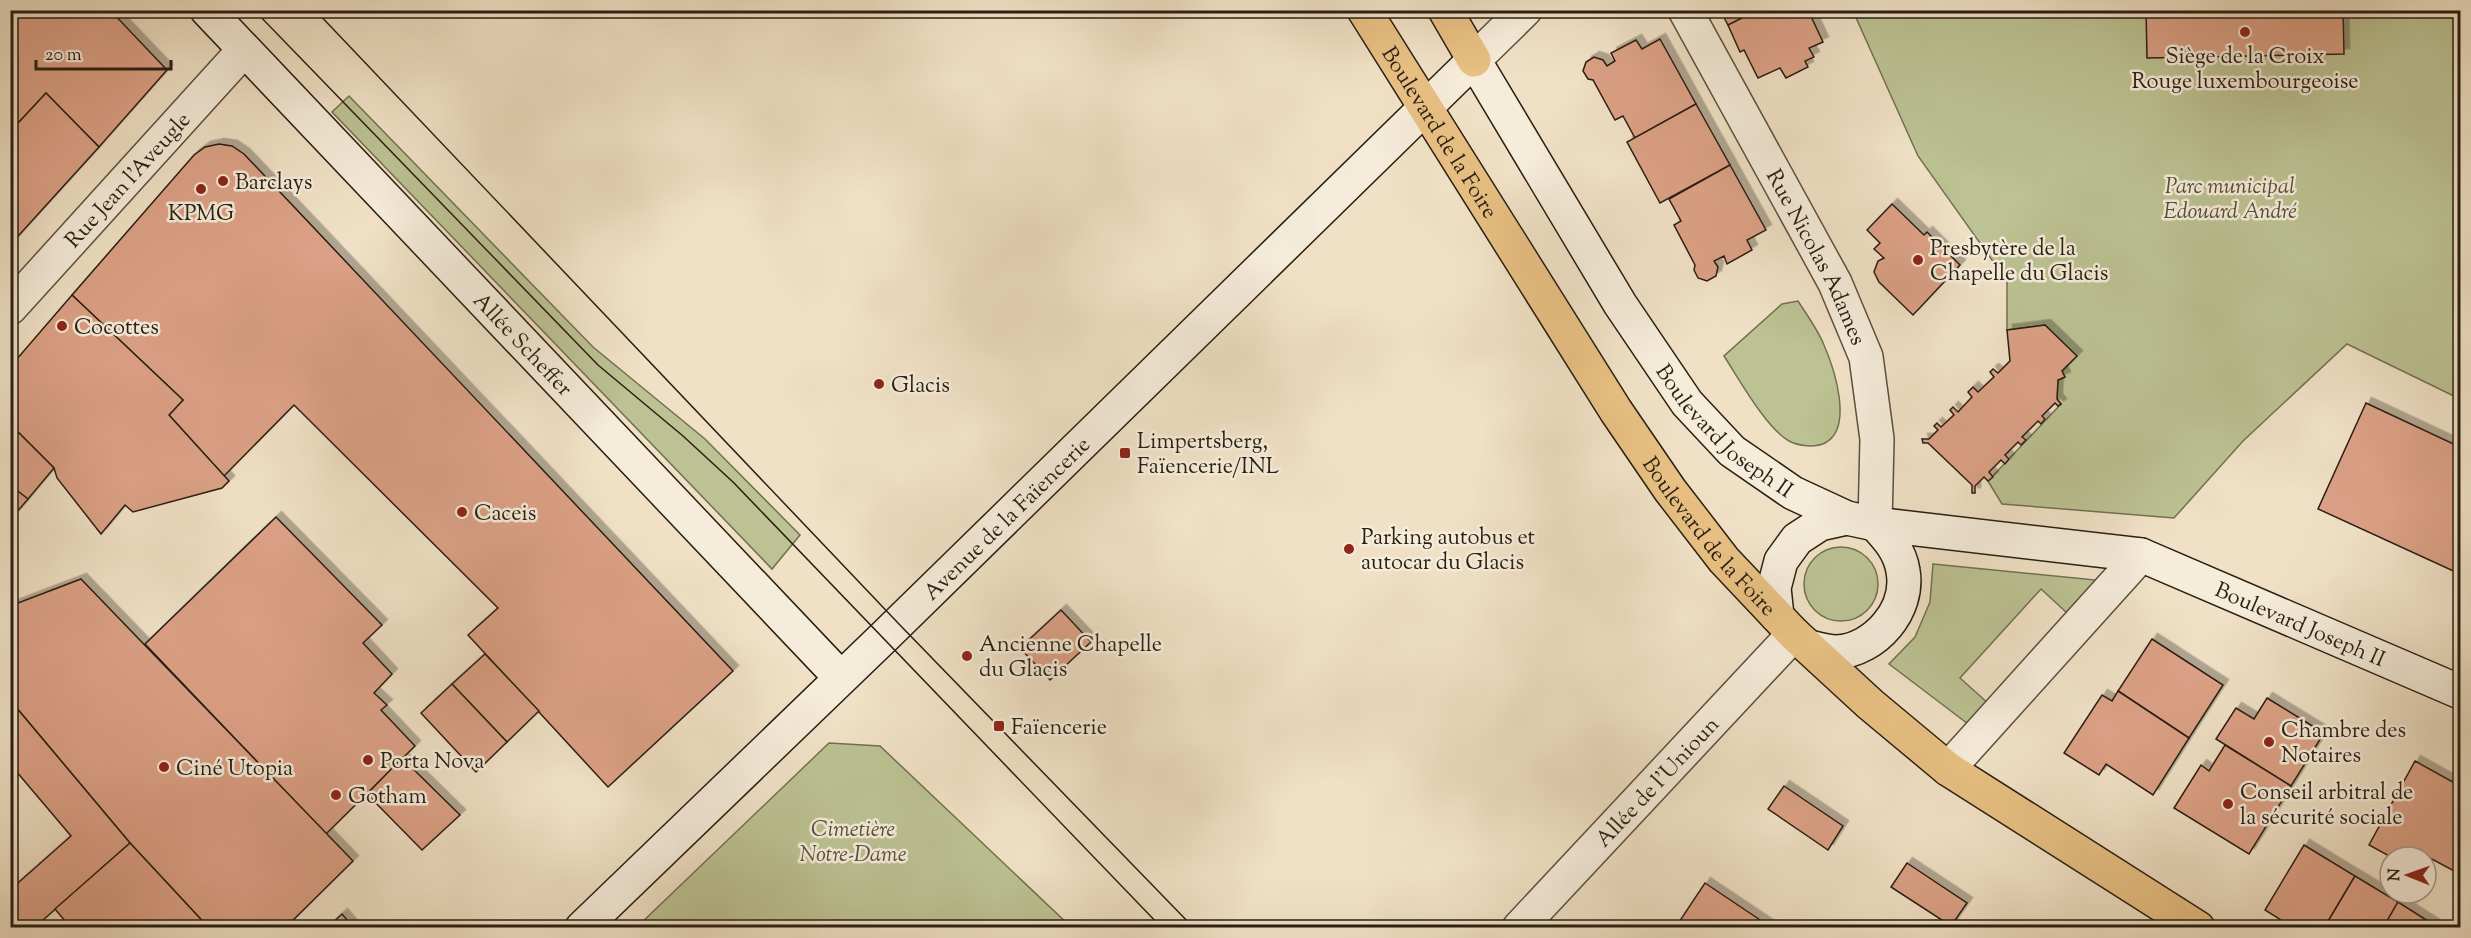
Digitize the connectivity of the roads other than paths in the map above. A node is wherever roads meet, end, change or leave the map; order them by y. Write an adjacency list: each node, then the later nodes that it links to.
1 (207, 10): 6 (main road, Allée Scheffer)
2 (1364, 10): 8 (main road, Boulevard de la Foire)
3 (1445, 10): 7 (main road)
4 (1525, 10): 7 (main road)
5 (1684, 10): 10 (main road, Rue Nicolas Adames)
6 (244, 50): 9 (main road, Rue Jean l'Aveugle); 13 (main road, Allée Scheffer)
7 (1474, 60): 8 (main road, Avenue de la Faïencerie); 10 (main road, Boulevard Joseph II)
8 (1426, 107): 12 (main road, Boulevard de la Foire); 13 (main road, Avenue de la Faïencerie)
9 (10, 308)
10 (1861, 521): 11 (main road, Boulevard Joseph II); 12 (main road); 12 (main road)
11 (2141, 555): 14 (main road, Boulevard Joseph II); 15 (main road)
12 (1793, 632): 15 (main road, Boulevard de la Foire); 17 (main road, Allée de l'Unioun)
13 (841, 678): 16 (main road, Avenue de la Faïencerie)
14 (2460, 692)
15 (1948, 769): 18 (main road, Boulevard de la Foire)
16 (582, 927)
17 (1519, 927)
18 (2198, 927)

